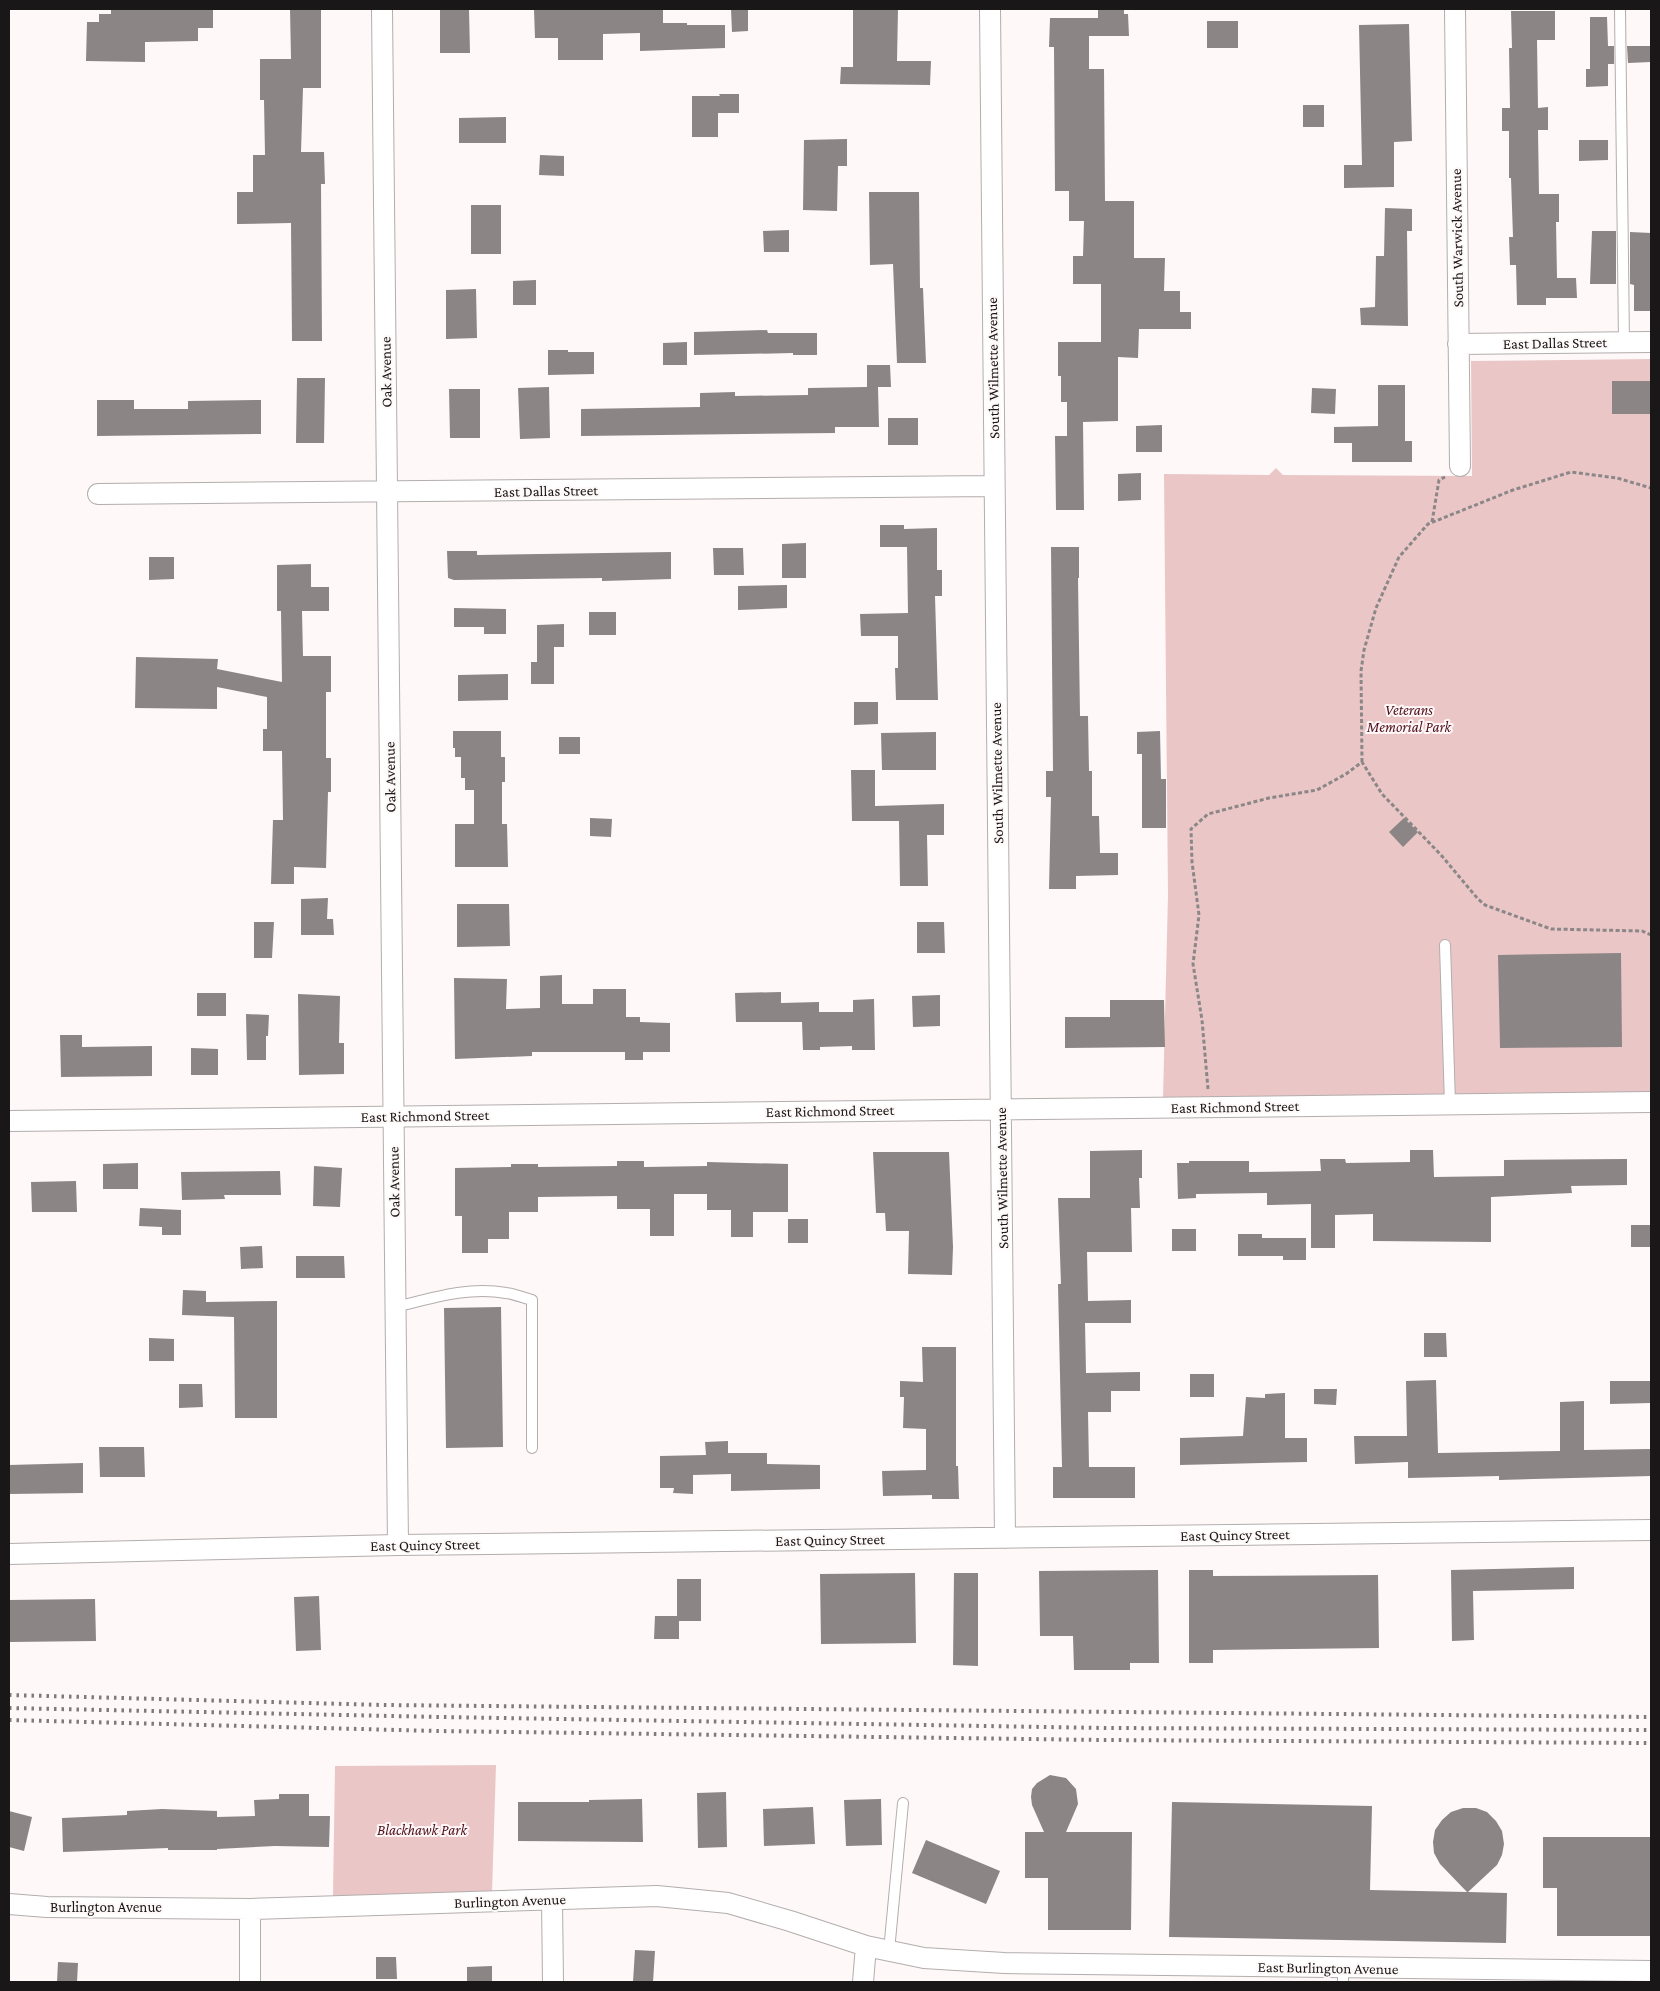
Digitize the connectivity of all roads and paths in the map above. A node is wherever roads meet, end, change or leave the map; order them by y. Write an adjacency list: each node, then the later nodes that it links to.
1 (382, 9): 11 (street, Oak Avenue)
2 (990, 9): 9 (street, South Wilmette Avenue)
3 (1455, 9): 7 (street, South Warwick Avenue)
4 (1620, 9): 5 (lane)
5 (1624, 342): 6 (street, East Dallas Street); 7 (street, East Dallas Street)
6 (1651, 342)
7 (1458, 344): 8 (street, South Warwick Avenue)
8 (1460, 466): 13 (path)
9 (994, 486): 11 (street, East Dallas Street); 20 (street, South Wilmette Avenue)
10 (1651, 488): 13 (path)
11 (387, 493): 12 (street, East Dallas Street); 21 (street, Oak Avenue)
12 (98, 494)
13 (1432, 522): 14 (path)
14 (1362, 762): 15 (path); 17 (path)
15 (1651, 935)
16 (1445, 945): 19 (lane)
17 (1208, 1097)
18 (1651, 1102): 19 (street, East Richmond Street)
19 (1450, 1104): 20 (street, East Richmond Street)
20 (1001, 1109): 21 (street, East Richmond Street); 26 (street, South Wilmette Avenue)
21 (394, 1117): 22 (street, East Richmond Street); 23 (street, Oak Avenue)
22 (9, 1121)
23 (396, 1307): 24 (lane); 27 (street, Oak Avenue)
24 (532, 1448)
25 (1651, 1530): 26 (street, East Quincy Street)
26 (1005, 1538): 27 (street, East Quincy Street)
27 (398, 1545): 28 (street, East Quincy Street)
28 (9, 1554)
29 (903, 1803): 34 (lane)
30 (552, 1900): 32 (street, Burlington Avenue); 33 (street, Burlington Avenue); 41 (street)
31 (9, 1904): 32 (street, Burlington Avenue)
32 (250, 1909): 40 (street)
33 (866, 1946): 34 (street, Burlington Avenue); 42 (street)
34 (889, 1951): 35 (street, Burlington Avenue)
35 (1004, 1963): 37 (street, East Burlington Avenue)
36 (1651, 1971): 39 (street, East Burlington Avenue)
37 (1170, 1974): 38 (street, East Burlington Avenue)
38 (1343, 1975): 39 (street, East Burlington Avenue)
39 (1521, 1977)
40 (250, 1982)
41 (553, 1982)
42 (863, 1982)

